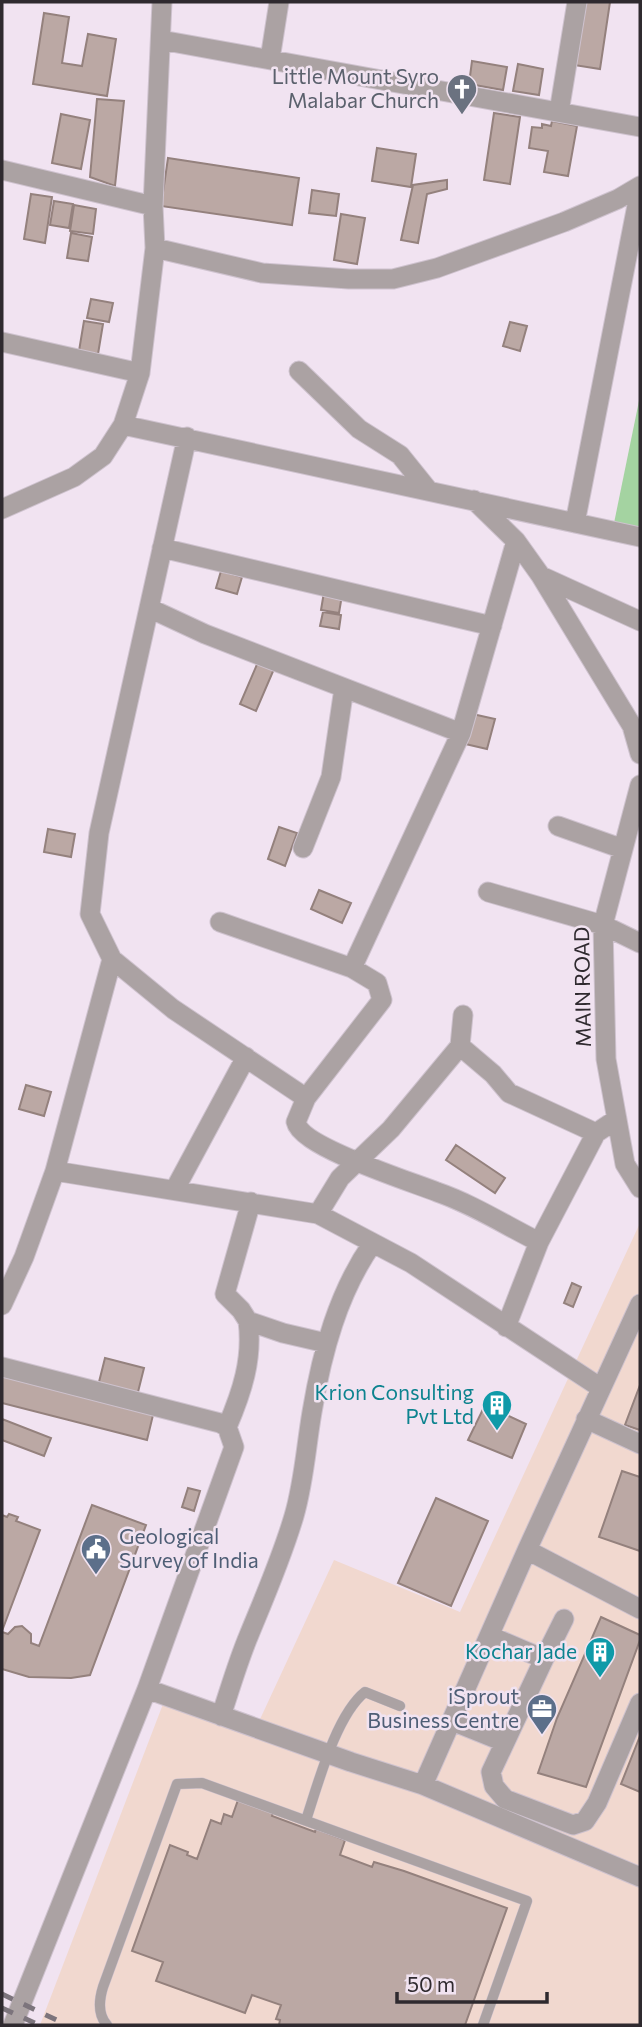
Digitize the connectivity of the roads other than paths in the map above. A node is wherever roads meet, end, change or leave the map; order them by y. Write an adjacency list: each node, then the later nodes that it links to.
1 (162, 2): 4 (street)
2 (279, 2): 5 (street)
3 (577, 2): 6 (street)
4 (161, 40): 5 (street); 10 (street)
5 (270, 59): 6 (street)
6 (559, 112): 7 (street)
7 (640, 127)
8 (2, 170): 10 (street)
9 (640, 188): 11 (street); 20 (street)
10 (153, 206): 11 (street)
11 (155, 247): 14 (street)
12 (2, 342): 14 (street)
13 (299, 371): 17 (street)
14 (139, 373): 15 (street)
15 (123, 425): 16 (street); 19 (street)
16 (187, 437): 17 (street); 23 (street)
17 (429, 491): 18 (street)
18 (473, 499): 20 (street); 22 (street)
19 (2, 509)
20 (575, 523): 21 (street)
21 (640, 537)
22 (516, 541): 24 (street); 27 (street)
23 (162, 548): 25 (street); 27 (street)
24 (541, 576): 26 (street); 29 (street)
25 (149, 608): 28 (street); 40 (street)
26 (640, 621)
27 (492, 626): 30 (street)
28 (344, 688): 30 (street); 35 (street)
29 (636, 727): 31 (street)
30 (461, 733): 41 (street)
31 (640, 754)
32 (640, 785): 34 (street, MAIN ROAD)
33 (558, 826): 34 (street)
34 (630, 843): 38 (street, MAIN ROAD)
35 (303, 848)
36 (488, 892): 38 (street)
37 (220, 922): 41 (street)
38 (603, 925): 39 (street); 46 (street, MAIN ROAD)
39 (640, 943)
40 (112, 958): 44 (street); 49 (street)
41 (352, 968): 45 (street)
42 (463, 1015): 43 (street)
43 (460, 1046): 47 (street); 48 (street)
44 (246, 1057): 45 (street); 51 (street)
45 (306, 1098): 48 (street)
46 (617, 1119): 47 (street); 50 (street, MAIN ROAD)
47 (596, 1133): 54 (street)
48 (355, 1161): 53 (street); 54 (street)
49 (55, 1171): 51 (street); 57 (street)
50 (640, 1188)
51 (175, 1189): 52 (street)
52 (251, 1202): 53 (street); 58 (street)
53 (318, 1214): 55 (street)
54 (538, 1242): 59 (street)
55 (372, 1244): 59 (street); 60 (street)
56 (640, 1304): 62 (street)
57 (2, 1305)
58 (248, 1321): 60 (street); 64 (street)
59 (506, 1327): 62 (street)
60 (326, 1343): 74 (street)
61 (2, 1367): 64 (street)
62 (601, 1388): 63 (street)
63 (586, 1419): 65 (street); 66 (street)
64 (227, 1427): 71 (street)
65 (640, 1444)
66 (527, 1550): 67 (street); 69 (street)
67 (640, 1609)
68 (564, 1619): 70 (street)
69 (490, 1636): 70 (street); 75 (street)
70 (544, 1659): 76 (street)
71 (147, 1689): 74 (street); 81 (street)
72 (640, 1703): 76 (street)
73 (400, 1706): 77 (lane)
74 (221, 1716): 77 (street)
75 (452, 1721): 76 (street); 78 (street)
76 (504, 1742)
77 (328, 1754): 78 (street); 79 (lane)
78 (423, 1785): 80 (street)
79 (306, 1820): 82 (lane); 83 (lane)
80 (640, 1877)
81 (13, 2025)
82 (107, 2025)
83 (482, 2025)

